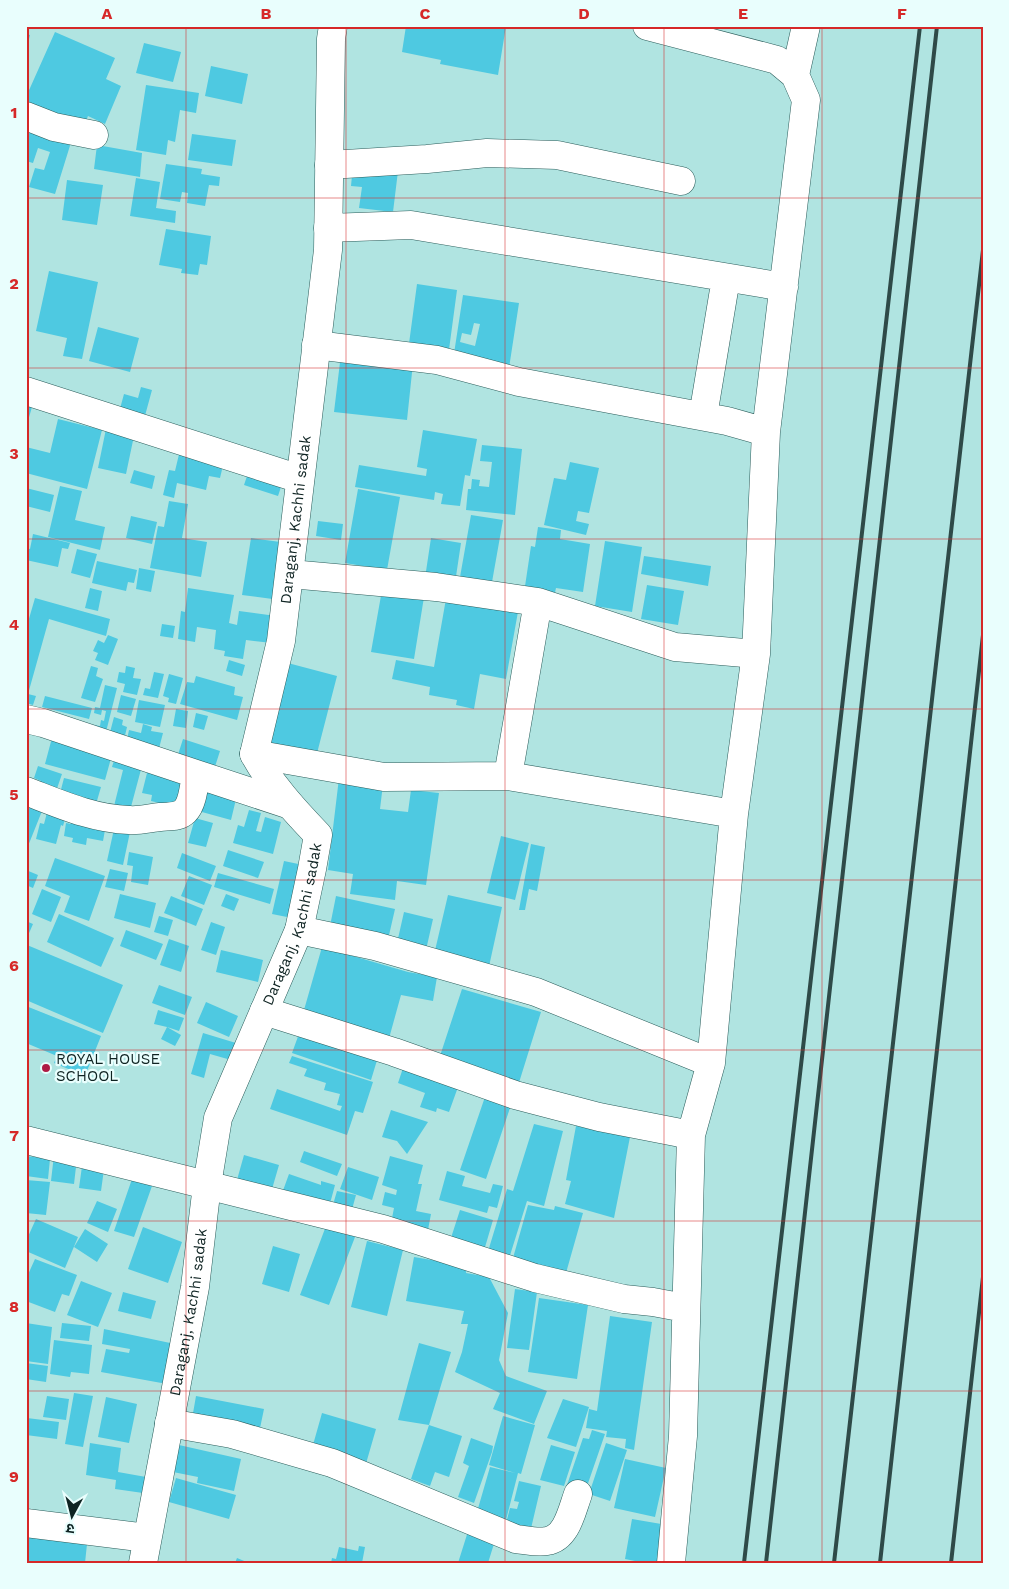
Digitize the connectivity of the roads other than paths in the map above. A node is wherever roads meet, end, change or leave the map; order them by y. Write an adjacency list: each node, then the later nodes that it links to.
1 (332, 26): 7 (street, Daraganj, Kachhi sadak)
2 (647, 26): 4 (street)
3 (806, 26): 4 (street)
4 (795, 75): 11 (street)
5 (26, 116): 6 (street)
6 (94, 136)
7 (329, 165): 8 (street); 9 (street, Daraganj, Kachhi sadak)
8 (681, 181)
9 (328, 228): 10 (street); 12 (street, Daraganj, Kachhi sadak)
10 (726, 278): 11 (street); 14 (street)
11 (784, 287): 15 (street)
12 (316, 345): 14 (street); 16 (street, Daraganj, Kachhi sadak)
13 (26, 391): 16 (street)
14 (703, 416): 15 (street)
15 (766, 432): 19 (street)
16 (300, 479): 17 (street, Daraganj, Kachhi sadak)
17 (290, 574): 18 (street); 21 (street, Daraganj, Kachhi sadak)
18 (538, 602): 19 (street); 23 (street)
19 (756, 654): 26 (street)
20 (26, 719): 22 (street)
21 (254, 754): 23 (street); 25 (street, Daraganj, Kachhi sadak)
22 (196, 774): 24 (street); 25 (street)
23 (508, 776): 26 (street)
24 (26, 791)
25 (290, 806): 27 (street, Daraganj, Kachhi sadak)
26 (734, 814): 29 (street)
27 (299, 930): 28 (street, Daraganj, Kachhi sadak); 29 (street)
28 (264, 1011): 30 (street); 32 (street, Daraganj, Kachhi sadak)
29 (711, 1064): 30 (street)
30 (691, 1135): 33 (street)
31 (26, 1140): 32 (street)
32 (207, 1185): 33 (street); 34 (street, Daraganj, Kachhi sadak)
33 (685, 1308): 38 (street)
34 (170, 1423): 35 (street); 37 (street, Daraganj, Kachhi sadak)
35 (578, 1494)
36 (26, 1523): 37 (street)
37 (145, 1550)
38 (671, 1563)

